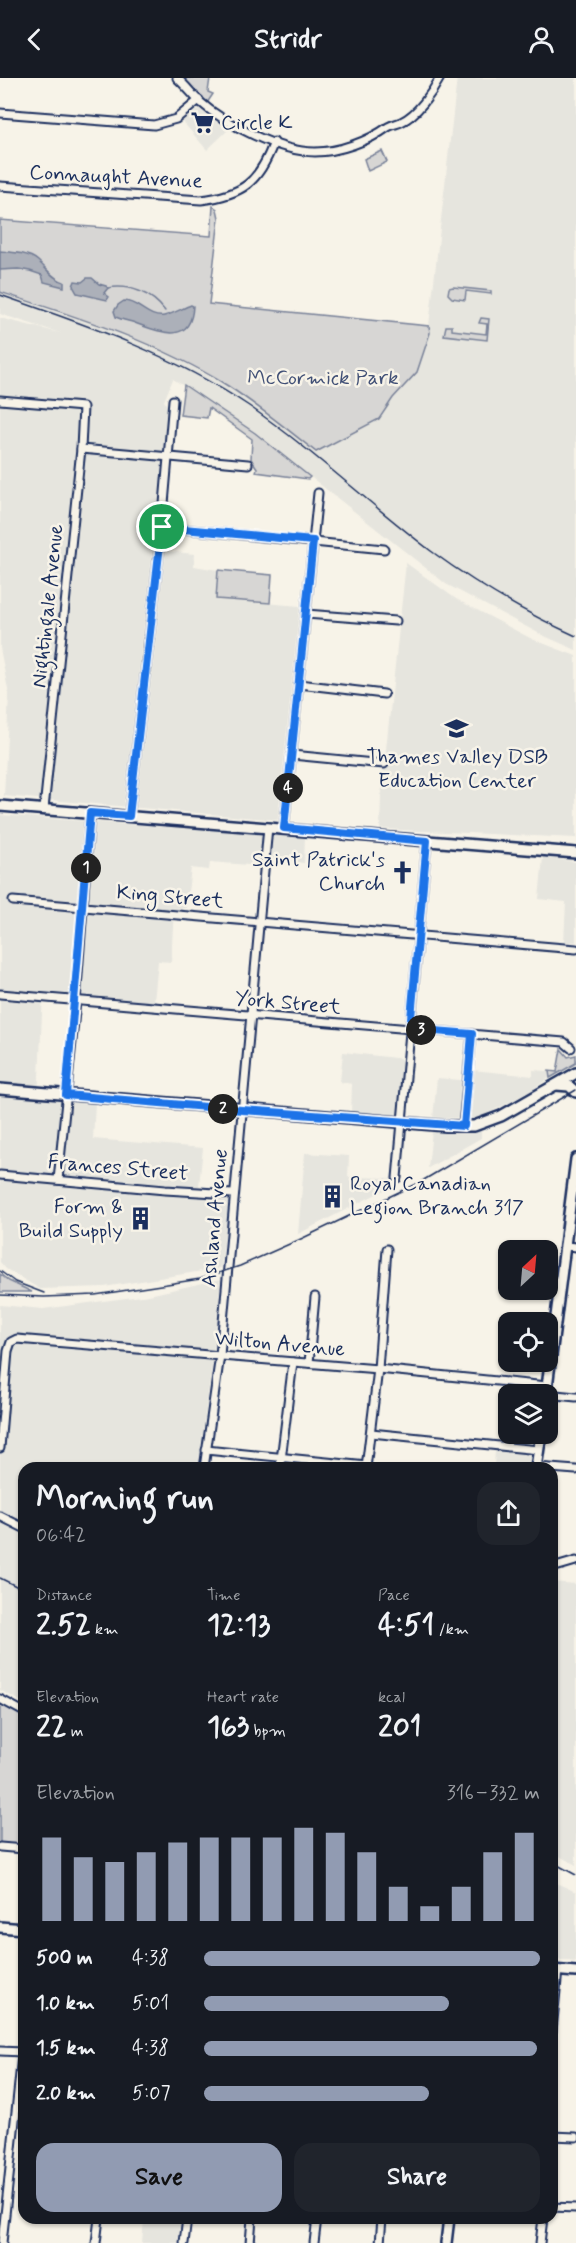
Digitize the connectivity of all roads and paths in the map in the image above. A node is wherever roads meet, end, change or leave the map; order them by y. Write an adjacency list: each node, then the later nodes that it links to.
1 (177, 78): 3 (street)
2 (440, 78): 5 (street)
3 (199, 100): 4 (street); 5 (street)
4 (0, 113)
5 (274, 142): 6 (street, Connaught Avenue)
6 (0, 186)
7 (0, 400): 9 (street, Nightingale Avenue)
8 (173, 400): 10 (street)
9 (81, 448): 10 (street); 23 (street, Nightingale Avenue)
10 (170, 456): 11 (street); 13 (street)
11 (248, 464)
12 (318, 493): 14 (street)
13 (162, 527): 14 (street); 25 (street)
14 (313, 541): 15 (street); 16 (street)
15 (384, 549)
16 (306, 614): 17 (street); 18 (street)
17 (396, 621)
18 (299, 684): 19 (street); 20 (street)
19 (384, 694)
20 (292, 755): 21 (street); 27 (street)
21 (384, 764)
22 (0, 806): 23 (main road)
23 (44, 809): 24 (main road)
24 (90, 813): 25 (main road); 31 (street)
25 (129, 816): 26 (main road)
26 (268, 827): 27 (main road); 32 (street, Ashland Avenue)
27 (284, 828): 28 (main road)
28 (427, 841): 29 (main road); 33 (street)
29 (576, 853)
30 (13, 900): 31 (street, King Street)
31 (83, 906): 32 (street, King Street); 36 (street)
32 (260, 921): 33 (street, King Street); 37 (street, Ashland Avenue)
33 (418, 934): 34 (street, King Street); 38 (street)
34 (576, 949)
35 (0, 994): 36 (street, York Street)
36 (76, 1002): 37 (street, York Street); 45 (street)
37 (250, 1016): 38 (street, York Street); 46 (street, Ashland Avenue)
38 (410, 1029): 39 (street, York Street); 47 (street)
39 (472, 1034): 40 (street, York Street); 48 (street)
40 (571, 1048)
41 (576, 1073): 42 (main road)
42 (556, 1085): 44 (main road); 48 (main road)
43 (0, 1089): 45 (main road)
44 (576, 1092)
45 (66, 1095): 46 (main road); 53 (street)
46 (242, 1110): 47 (main road); 54 (street, Ashland Avenue)
47 (402, 1122): 48 (main road); 52 (street)
48 (464, 1126)
49 (576, 1159): 50 (main road)
50 (575, 1172): 55 (main road)
51 (0, 1175): 53 (street, Frances Street)
52 (397, 1178)
53 (58, 1180): 54 (street, Frances Street)
54 (233, 1194): 59 (street, Ashland Avenue)
55 (565, 1246): 56 (street); 63 (main road)
56 (576, 1247)
57 (387, 1249): 62 (street)
58 (315, 1297): 61 (street)
59 (220, 1355): 60 (street, Wilton Avenue); 69 (street, Wilton Avenue); 70 (street, Ashland Avenue)
60 (293, 1362): 61 (street, Wilton Avenue); 72 (street)
61 (309, 1363): 62 (street, Wilton Avenue)
62 (378, 1369): 64 (street, Wilton Avenue); 67 (street)
63 (547, 1384)
64 (498, 1385)
65 (558, 1394): 66 (street, Wilton Avenue)
66 (576, 1397)
67 (371, 1433): 71 (street); 76 (street)
68 (540, 1444): 71 (main road)
69 (0, 1448)
70 (206, 1450): 72 (street); 73 (street, Ashland Avenue)
71 (539, 1450): 77 (main road)
72 (282, 1459): 74 (street); 75 (street)
73 (205, 1462)
74 (281, 1462)
75 (314, 1462)
76 (367, 1462)
77 (537, 1462)
78 (558, 1469): 79 (street)
79 (576, 1470)
80 (0, 1516): 81 (street)
81 (18, 1525)
82 (576, 1561): 83 (street)
83 (558, 1566)
84 (0, 1699): 85 (street)
85 (18, 1709)
86 (0, 1846): 87 (street)
87 (18, 1848)
88 (0, 1927): 89 (main road)
89 (18, 1928)
90 (558, 1970): 91 (main road)
91 (576, 1972)
92 (0, 2050): 93 (street)
93 (18, 2052)
94 (18, 2090): 106 (street)
95 (558, 2136): 96 (street)
96 (576, 2137)
97 (558, 2207): 98 (street)
98 (576, 2208)
99 (98, 2224): 107 (street)
100 (186, 2224): 108 (street)
101 (252, 2224): 109 (street)
102 (316, 2224): 110 (street)
103 (382, 2224): 111 (street)
104 (448, 2224): 112 (main road)
105 (542, 2224): 113 (street)
106 (2, 2243)
107 (96, 2243)
108 (184, 2243)
109 (250, 2243)
110 (314, 2243)
111 (380, 2243)
112 (446, 2243)
113 (540, 2243)

